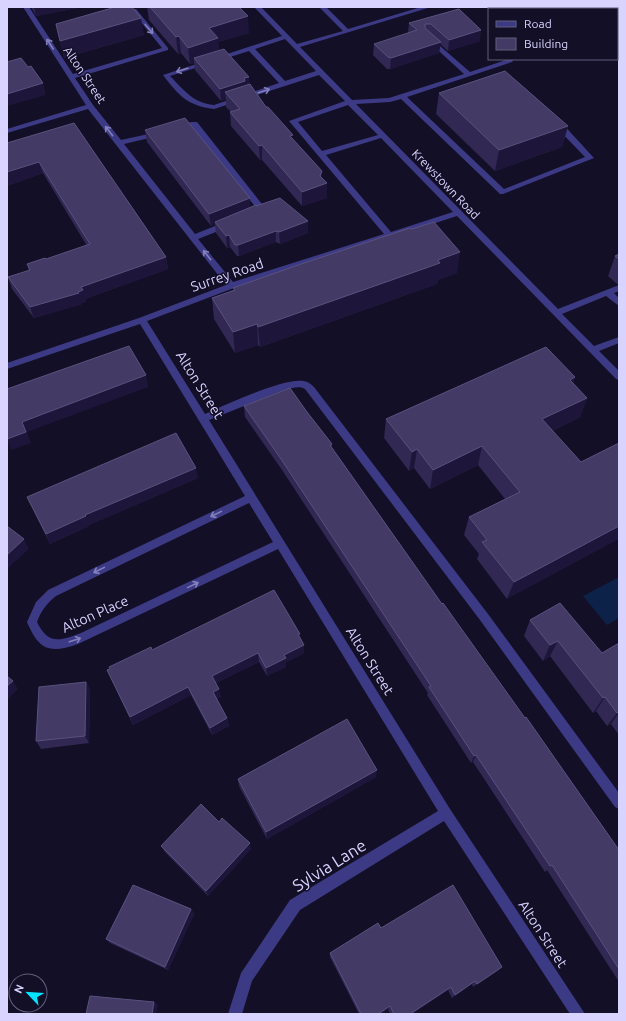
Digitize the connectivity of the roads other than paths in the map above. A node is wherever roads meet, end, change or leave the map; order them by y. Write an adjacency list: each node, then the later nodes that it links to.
1 (26, 7): 14 (street, Alton Street, one-way to 1)
2 (256, 7): 7 (street, Krewstown Road)
3 (322, 7): 6 (street)
4 (424, 7): 6 (street)
5 (135, 8): 14 (street, one-way to 14)
6 (347, 31): 9 (street)
7 (286, 37): 9 (street, Krewstown Road); 10 (street)
8 (427, 37): 13 (street)
9 (295, 47): 12 (street, Krewstown Road)
10 (250, 48): 15 (street); 15 (street, one-way to 15)
11 (510, 60): 13 (street)
12 (320, 72): 15 (street); 17 (street, Krewstown Road)
13 (469, 74): 16 (street)
14 (71, 77): 18 (street, Alton Street)
15 (284, 84)
16 (402, 96): 17 (street); 19 (street)
17 (349, 102): 21 (street, Krewstown Road); 23 (street)
18 (90, 106): 20 (street); 22 (street, Alton Street, one-way to 18)
19 (553, 119)
20 (7, 131)
21 (382, 136): 23 (street); 24 (street, Krewstown Road)
22 (119, 143): 25 (street); 28 (street, Alton Street)
23 (321, 154): 27 (street)
24 (457, 213): 27 (street, Surrey Road); 33 (street, Krewstown Road)
25 (248, 215)
26 (234, 221): 28 (street)
27 (389, 235): 29 (street, Surrey Road)
28 (193, 238): 29 (street, Alton Street, one-way to 28)
29 (231, 286): 34 (street, Surrey Road)
30 (619, 288): 31 (street)
31 (607, 292): 32 (street); 33 (street)
32 (619, 303)
33 (556, 314): 36 (street, Krewstown Road)
34 (142, 320): 37 (street, Surrey Road); 39 (street, Alton Street)
35 (619, 340): 36 (street)
36 (592, 350): 38 (street, Krewstown Road)
37 (7, 366)
38 (619, 377)
39 (203, 419): 40 (street, Alton Street); 42 (street)
40 (252, 497): 41 (street, Alton Street); 41 (street, Alton Place, one-way to 41)
41 (280, 543): 43 (street, Alton Street)
42 (619, 803)
43 (446, 813): 44 (street, Sylvia Lane); 45 (street, Alton Street)
44 (235, 1014)
45 (578, 1014)

